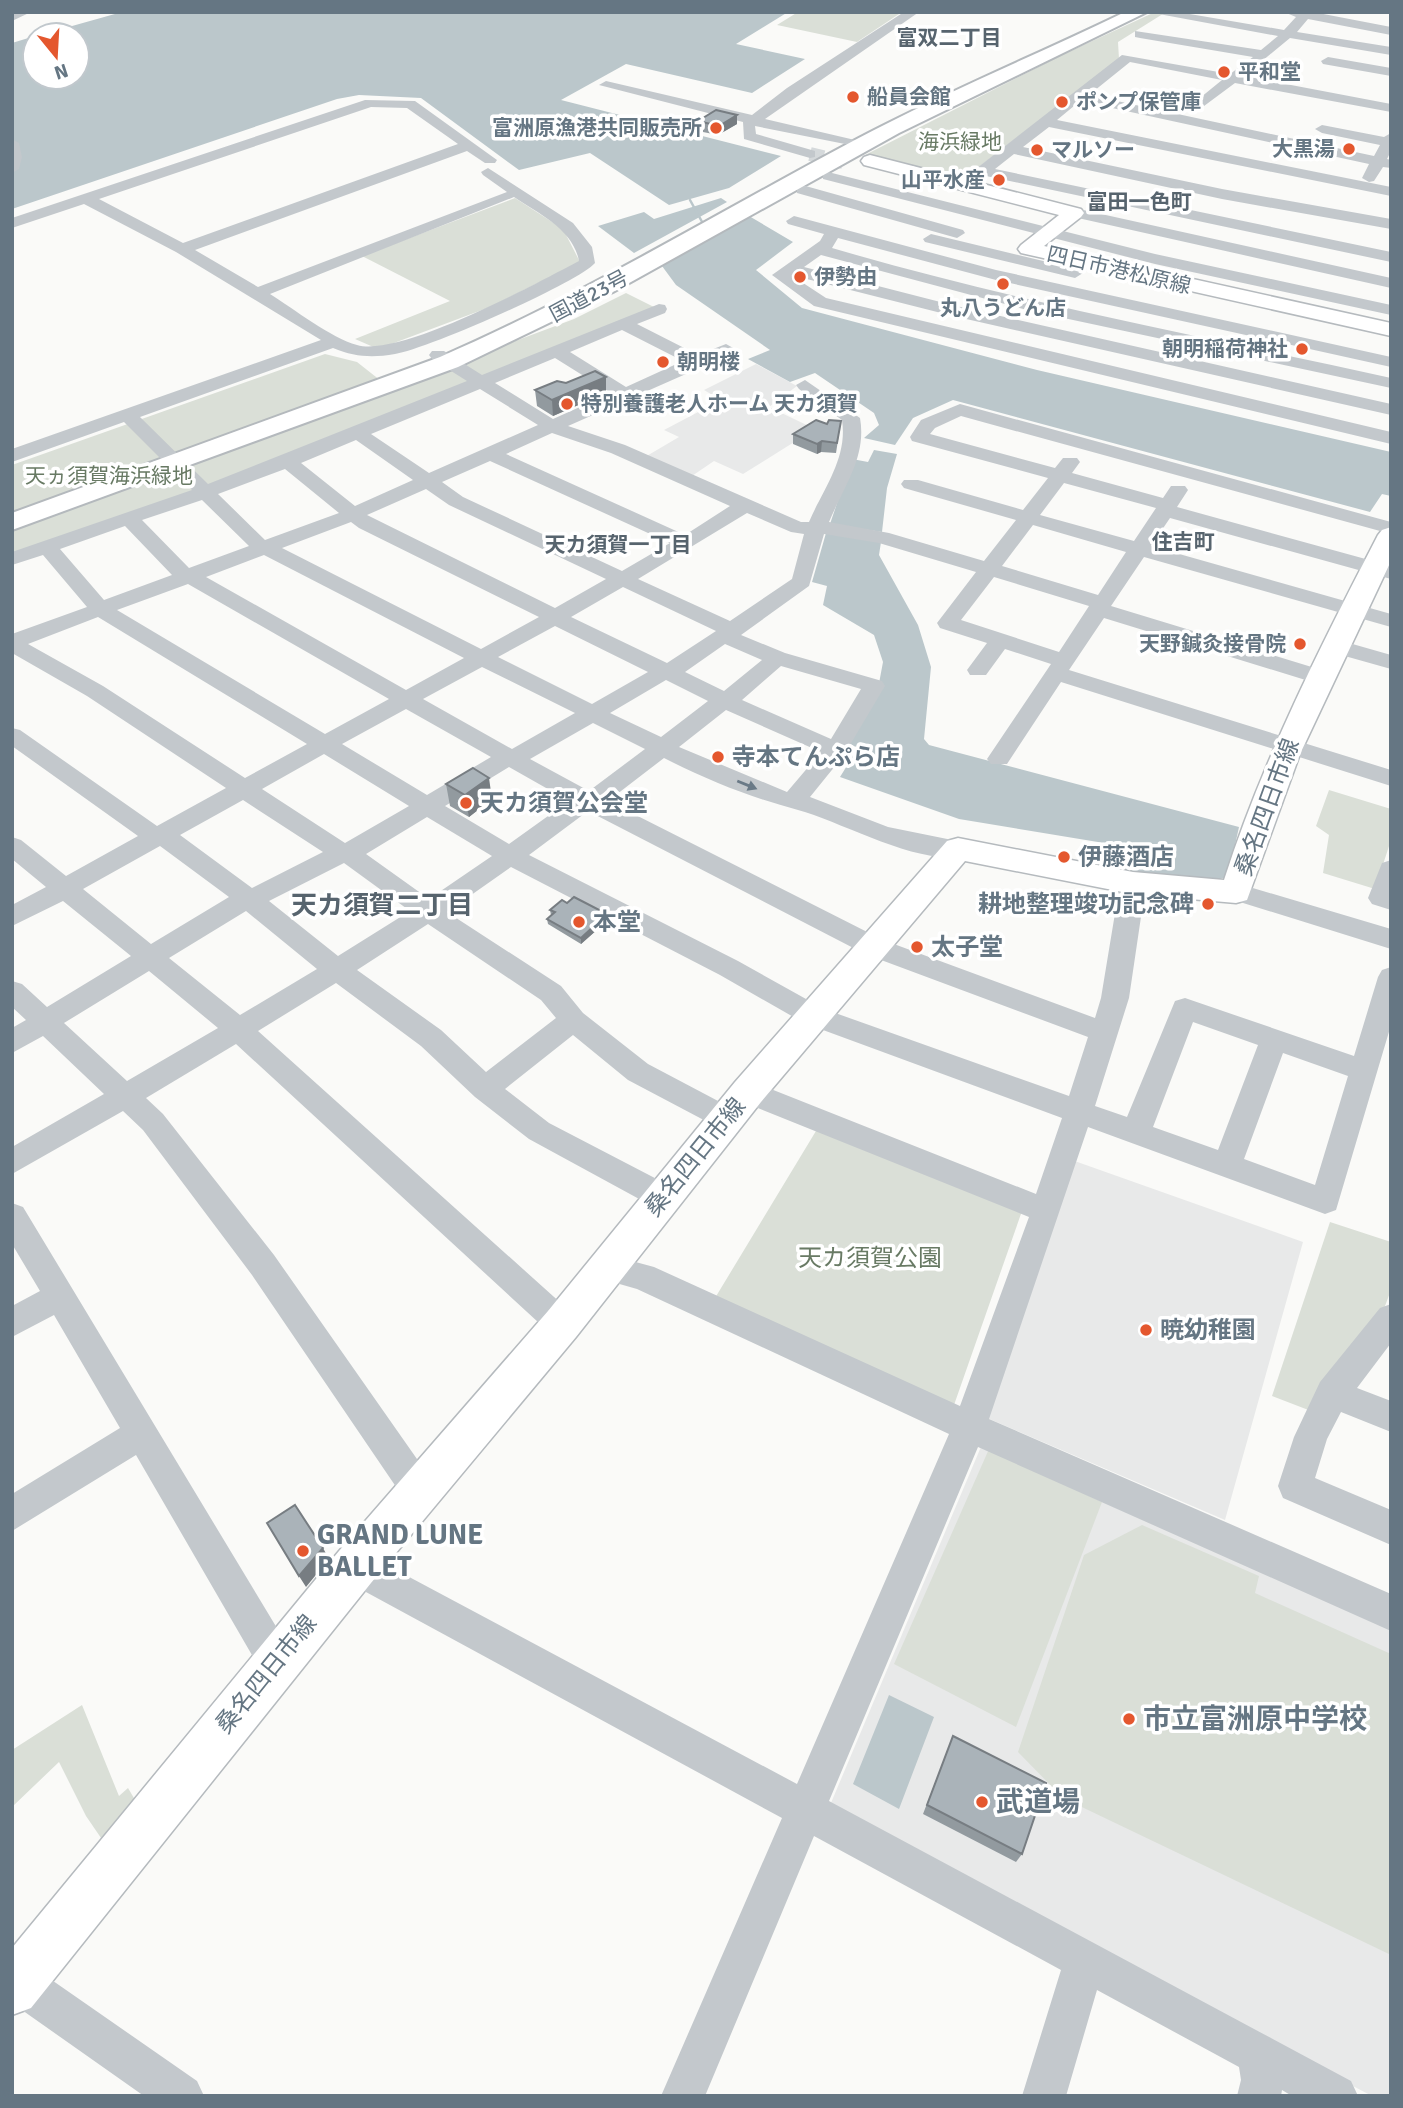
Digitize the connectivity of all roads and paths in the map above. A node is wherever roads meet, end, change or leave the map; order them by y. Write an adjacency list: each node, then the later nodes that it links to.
1 (25, 12): 8 (street)
2 (913, 12): 27 (street)
3 (1123, 12): 34 (highway, 国道23号)
4 (1139, 12): 59 (highway, 国道23号)
5 (1289, 12): 7 (street)
6 (1166, 14): 10 (street); 11 (street)
7 (1306, 14): 9 (street); 11 (street)
8 (12, 18)
9 (1391, 30)
10 (1140, 34): 13 (street); 14 (street)
11 (1289, 35): 12 (street); 13 (street)
12 (1391, 51)
13 (1274, 53): 16 (street)
14 (1127, 58): 18 (street); 23 (street)
15 (1311, 58): 17 (street)
16 (1250, 67): 18 (street); 21 (street)
17 (1391, 72)
18 (1231, 77): 20 (street); 24 (street)
19 (606, 85): 27 (street)
20 (1209, 90): 22 (street); 26 (street)
21 (1391, 94)
22 (1242, 96)
23 (1079, 97): 25 (street); 26 (street)
24 (1391, 108)
25 (1062, 111): 28 (street); 30 (street)
26 (1184, 118): 30 (street); 45 (street)
27 (752, 119): 34 (street); 38 (street)
28 (1047, 122): 31 (street); 36 (street)
29 (1302, 125): 32 (street)
30 (1166, 133): 36 (street); 45 (street)
31 (1026, 138): 37 (street); 41 (street)
32 (1390, 139): 45 (street)
33 (12, 143): 43 (street)
34 (850, 143): 59 (highway, 国道23号)
35 (469, 145): 57 (street); 72 (street); 85 (street)
36 (1154, 145): 41 (street); 45 (street)
37 (1011, 149): 39 (street); 46 (street)
38 (810, 154)
39 (997, 160): 44 (street); 49 (street)
40 (870, 161): 42 (street); 50 (main road, 四日市港松原線)
41 (1142, 161): 46 (street)
42 (843, 162)
43 (12, 169)
44 (982, 171): 50 (street); 55 (street)
45 (1376, 172): 48 (street); 52 (street); 63 (street)
46 (1123, 173): 49 (street); 63 (street)
47 (828, 176): 61 (street)
48 (1391, 177)
49 (1109, 185): 55 (street); 63 (street)
50 (964, 186): 53 (main road, 四日市港松原線)
51 (802, 190): 69 (street)
52 (1391, 192)
53 (995, 194): 61 (street); 62 (main road, 四日市港松原線)
54 (1317, 194): 63 (street)
55 (1095, 196): 62 (street); 71 (street)
56 (507, 197): 84 (street)
57 (86, 198): 65 (street); 72 (street)
58 (787, 198): 69 (street)
59 (756, 199): 79 (highway, 国道23号)
60 (1391, 208): 63 (street)
61 (964, 213): 68 (street); 69 (street)
62 (1074, 213): 68 (main road, 四日市港松原線); 77 (street)
63 (1347, 216): 66 (street); 70 (street); 71 (street)
64 (794, 221): 67 (street)
65 (12, 223)
66 (1391, 224)
67 (833, 232): 73 (street); 74 (street)
68 (1048, 233): 75 (main road, 四日市港松原線); 87 (street)
69 (935, 236): 74 (street); 75 (street)
70 (1391, 240)
71 (1329, 245): 76 (street); 77 (street)
72 (182, 249): 84 (street)
73 (818, 249): 78 (street); 80 (street)
74 (910, 255): 80 (street); 81 (street)
75 (1019, 256): 81 (street); 87 (main road, 四日市港松原線)
76 (1391, 257)
77 (1315, 267): 82 (street); 87 (street)
78 (790, 268): 89 (street); 93 (street)
79 (631, 269): 86 (highway, 国道23号); 101 (highway, 国道23号)
80 (888, 270): 83 (street)
81 (996, 275): 83 (street); 95 (street)
82 (1391, 283)
83 (976, 291): 89 (street); 92 (street)
84 (256, 294): 96 (street)
85 (513, 303): 86 (street); 96 (street)
86 (556, 305): 101 (highway, 国道23号)
87 (1289, 306): 90 (street); 94 (main road, 四日市港松原線); 95 (street)
88 (659, 309): 91 (street)
89 (954, 310): 93 (street); 97 (street)
90 (1391, 310)
91 (623, 324): 99 (street); 102 (street)
92 (1134, 327): 97 (street); 100 (street)
93 (930, 330): 104 (street)
94 (1391, 330)
95 (1270, 335): 100 (street); 103 (street)
96 (332, 342): 112 (street)
97 (1120, 348): 104 (street); 105 (street)
98 (726, 349): 102 (street)
99 (556, 351): 106 (street); 109 (street)
100 (1259, 353): 105 (street); 107 (street)
101 (444, 358): 106 (street); 119 (highway, 国道23号)
102 (698, 362): 109 (street)
103 (1391, 362)
104 (1103, 372): 110 (street)
105 (1245, 377): 110 (street); 111 (street)
106 (481, 381): 113 (street); 114 (street)
107 (1391, 383)
108 (806, 386): 134 (street)
109 (626, 394): 113 (street)
110 (1231, 401): 115 (street)
111 (1391, 410)
112 (127, 415): 118 (street); 119 (street)
113 (554, 427): 117 (street); 126 (street)
114 (358, 433): 120 (street); 123 (street)
115 (1391, 438)
116 (1082, 445): 121 (street); 122 (street); 122 (street)
117 (493, 455): 123 (street); 136 (street)
118 (12, 456)
119 (169, 459): 125 (street); 128 (highway, 国道23号); 132 (highway, 国道23号)
120 (288, 461): 125 (street); 129 (street)
121 (1189, 474): 127 (street); 133 (street)
122 (1060, 475): 127 (street); 130 (street)
123 (428, 484): 129 (street); 144 (street)
124 (911, 484): 130 (street)
125 (204, 493): 131 (street); 138 (street)
126 (745, 505): 134 (street); 136 (street)
127 (1167, 507): 139 (street); 142 (street)
128 (12, 510)
129 (351, 515): 138 (street); 148 (street)
130 (1028, 517): 139 (street); 141 (street)
131 (129, 519): 137 (street); 143 (street)
132 (12, 522)
133 (1391, 528)
134 (821, 529): 141 (street); 150 (street)
135 (1391, 535): 142 (main road, 桑名四日市線)
136 (686, 543): 144 (street)
137 (47, 547): 140 (street); 146 (street)
138 (264, 548): 143 (street); 154 (street)
139 (1138, 548): 145 (street); 147 (street)
140 (12, 559)
141 (989, 569): 145 (street); 151 (street)
142 (1382, 570): 147 (main road, 桑名四日市線)
143 (188, 577): 146 (street); 161 (street)
144 (621, 580): 148 (street); 150 (street)
145 (1100, 606): 157 (street); 160 (street)
146 (100, 609): 152 (street); 165 (street)
147 (1352, 610): 149 (street); 153 (main road, 桑名四日市線)
148 (555, 617): 154 (street); 159 (street)
149 (1391, 621)
150 (728, 633): 155 (street); 159 (street)
151 (1000, 640): 157 (street); 158 (street)
152 (12, 643): 172 (street)
153 (1335, 646): 156 (street); 160 (main road, 桑名四日市線)
154 (483, 657): 161 (street); 163 (street)
155 (777, 658): 162 (street); 168 (street)
156 (1391, 662)
157 (1059, 666): 167 (street); 170 (street)
158 (978, 670)
159 (669, 671): 162 (street); 163 (street)
160 (1320, 677): 167 (main road, 桑名四日市線)
161 (405, 699): 165 (street); 169 (street)
162 (726, 700): 166 (street); 168 (street)
163 (593, 714): 166 (street); 169 (street)
164 (12, 735): 176 (street)
165 (324, 745): 172 (street); 175 (street)
166 (662, 748): 173 (street, one-way to 173); 174 (street)
167 (1287, 748): 171 (street); 184 (main road, 桑名四日市線)
168 (836, 750): 173 (street)
169 (510, 758): 174 (street); 175 (street)
170 (999, 759)
171 (1391, 779)
172 (247, 788): 176 (street); 179 (street)
173 (794, 800): 178 (street)
174 (589, 801): 180 (street); 190 (street)
175 (429, 807): 179 (street); 180 (street)
176 (158, 836): 183 (street); 185 (street)
177 (12, 846): 183 (street)
178 (958, 849): 182 (main road, 桑名四日市線); 190 (main road, 桑名四日市線)
179 (345, 853): 185 (street); 187 (street)
180 (512, 857): 187 (street); 195 (street)
181 (1391, 869): 186 (street)
182 (1133, 883): 184 (main road, 桑名四日市線); 199 (street)
183 (63, 889): 188 (street); 191 (street)
184 (1236, 892): 189 (street)
185 (249, 899): 191 (street); 192 (street)
186 (1391, 901)
187 (428, 911): 192 (street); 196 (street)
188 (12, 917)
189 (1391, 939)
190 (874, 947): 195 (main road, 桑名四日市線); 199 (street)
191 (150, 957): 197 (street); 198 (street)
192 (336, 969): 198 (street); 203 (street)
193 (1390, 985): 202 (street)
194 (12, 991): 197 (street)
195 (814, 1016): 205 (main road, 桑名四日市線); 206 (street)
196 (573, 1020): 203 (street); 205 (street)
197 (45, 1022): 201 (street); 204 (street)
198 (239, 1028): 204 (street); 218 (street)
199 (1104, 1032): 206 (street)
200 (1274, 1039): 202 (street); 207 (street); 209 (street)
201 (12, 1042)
202 (1365, 1071): 209 (street)
203 (485, 1089): 210 (street)
204 (127, 1095): 208 (street); 223 (street)
205 (738, 1106): 210 (main road, 桑名四日市線); 211 (street)
206 (1077, 1114): 207 (street); 211 (street)
207 (1137, 1130): 209 (street)
208 (12, 1162)
209 (1228, 1164)
210 (663, 1197): 214 (main road, 桑名四日市線)
211 (1046, 1212): 221 (street)
212 (12, 1216): 213 (street)
213 (20, 1248): 215 (street)
214 (606, 1267): 218 (main road, 桑名四日市線); 221 (street)
215 (60, 1296): 217 (street); 222 (street)
216 (1391, 1318): 219 (street)
217 (12, 1323)
218 (562, 1324): 223 (main road, 桑名四日市線)
219 (1332, 1393): 220 (street); 225 (street)
220 (1391, 1417)
221 (970, 1425): 227 (street); 229 (street)
222 (140, 1434): 224 (street); 228 (street)
223 (419, 1492): 226 (main road, 桑名四日市線)
224 (12, 1514)
225 (1391, 1528)
226 (355, 1567): 228 (main road, 桑名四日市線); 229 (street)
227 (1391, 1613)
228 (276, 1661): 231 (main road, 桑名四日市線)
229 (804, 1810): 230 (street); 234 (street)
230 (1091, 1965): 232 (street); 235 (street)
231 (15, 1985): 233 (street)
232 (1259, 2075): 236 (street)
233 (183, 2096)
234 (683, 2096)
235 (1044, 2096)
236 (1336, 2096)

